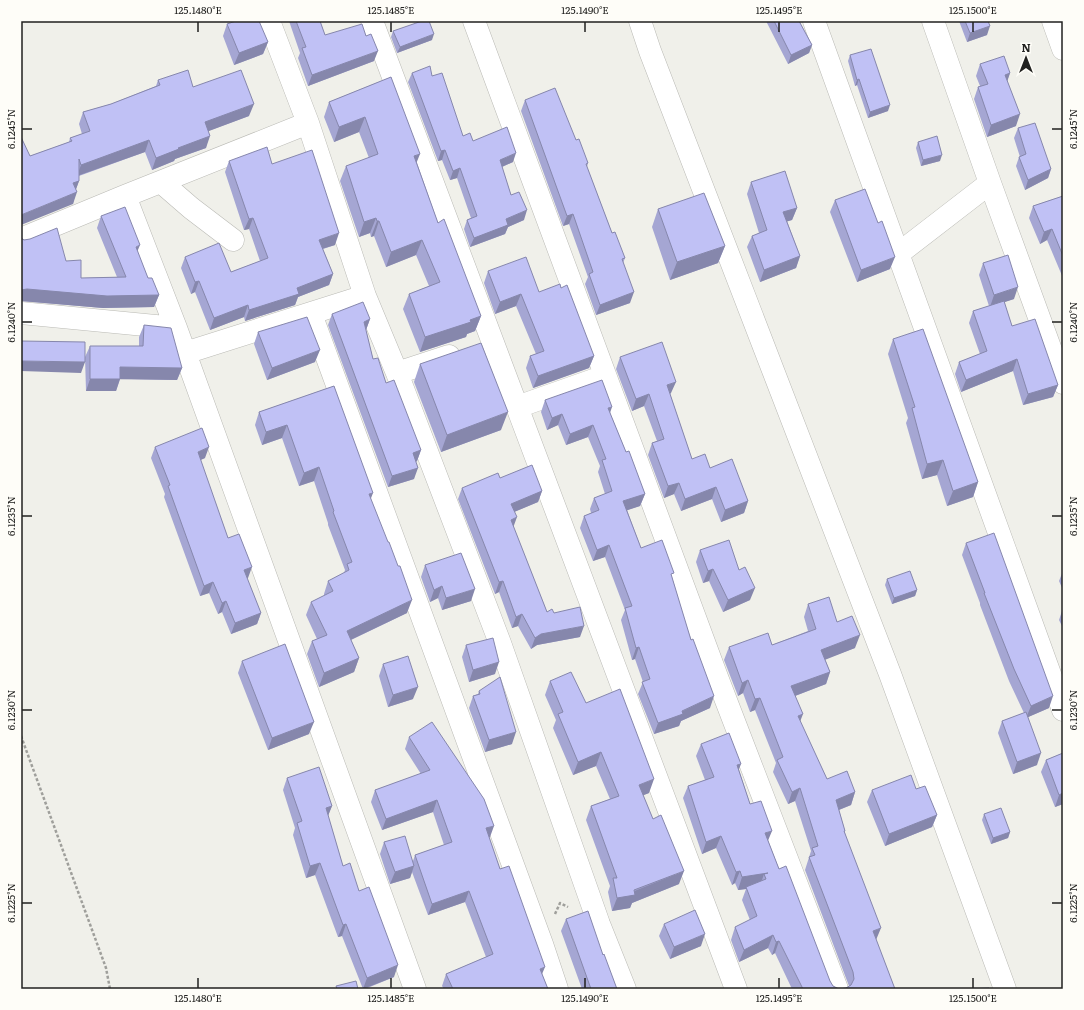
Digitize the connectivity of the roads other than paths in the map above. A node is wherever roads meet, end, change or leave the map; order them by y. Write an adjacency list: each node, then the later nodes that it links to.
1 (269, 21): 9 (street)
2 (372, 21): 20 (street)
3 (474, 21): 23 (street)
4 (640, 21): 32 (street)
5 (814, 21): 15 (street)
6 (933, 21): 11 (street)
7 (1053, 21): 8 (street)
8 (1063, 49)
9 (308, 123): 10 (street); 16 (street)
10 (161, 182): 12 (street); 14 (street)
11 (990, 183): 15 (street); 24 (street)
12 (125, 196): 13 (street); 19 (street)
13 (21, 239)
14 (233, 240)
15 (898, 254): 26 (street)
16 (365, 296): 18 (street); 22 (street)
17 (21, 314): 19 (street)
18 (311, 314): 21 (street); 28 (street)
19 (176, 328): 21 (street)
20 (493, 341): 22 (street); 25 (street)
21 (185, 353): 27 (street)
22 (397, 373): 29 (street)
23 (605, 376): 25 (street); 31 (street)
24 (1063, 383)
25 (517, 407): 30 (street)
26 (1063, 710)
27 (415, 989)
28 (557, 989)
29 (625, 989)
30 (736, 989)
31 (837, 989)
32 (1005, 989)

